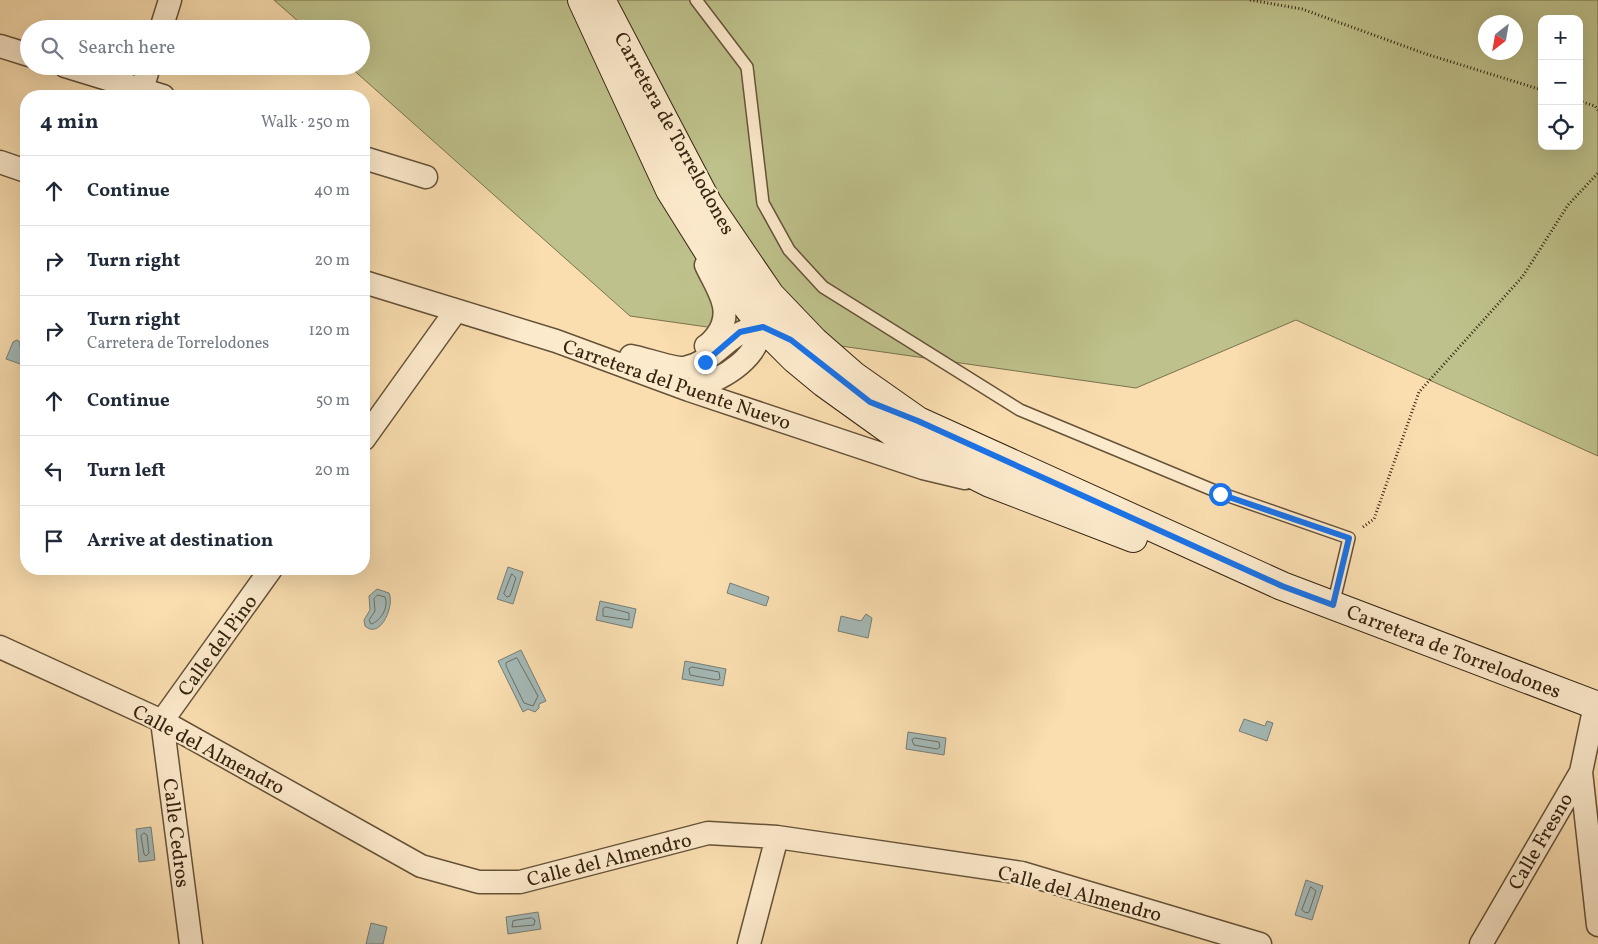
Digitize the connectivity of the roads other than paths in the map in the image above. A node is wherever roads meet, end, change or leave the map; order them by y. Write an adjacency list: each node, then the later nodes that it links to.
1 (170, 0): 5 (street)
2 (582, 0): 16 (main road, Carretera de Torrelodones)
3 (601, 0): 17 (main road, Carretera de Torrelodones)
4 (696, 0): 29 (lane)
5 (164, 20)
6 (0, 46): 7 (street)
7 (20, 52)
8 (94, 75): 10 (street)
9 (150, 75): 11 (street)
10 (142, 90)
11 (152, 90)
12 (370, 160): 15 (street)
13 (0, 162): 14 (street)
14 (20, 169)
15 (426, 177)
16 (670, 190): 20 (main road, Carretera de Torrelodones); 22 (street)
17 (708, 204): 20 (street); 24 (main road, Carretera de Torrelodones)
18 (370, 284): 19 (street, Carretera del Puente Nuevo)
19 (455, 312): 21 (street, Carretera del Puente Nuevo); 25 (street)
20 (763, 327): 22 (street); 23 (street); 24 (street); 26 (main road, Carretera de Torrelodones)
21 (556, 341): 22 (street); 23 (street, Carretera del Puente Nuevo)
22 (646, 359)
23 (689, 390): 26 (street, Carretera del Puente Nuevo)
24 (918, 421): 28 (main road, Carretera de Torrelodones)
25 (370, 431)
26 (990, 484): 28 (main road, Carretera de Torrelodones)
27 (267, 575): 32 (street, Calle del Pino)
28 (1282, 586): 29 (main road, Carretera de Torrelodones)
29 (1333, 605): 31 (main road, Carretera de Torrelodones)
30 (0, 647): 32 (street, Calle del Almendro)
31 (1597, 706): 33 (street, Calle Fresno)
32 (162, 721): 34 (street, Calle del Almendro); 36 (street, Calle Cedros)
33 (1581, 772): 35 (street); 39 (street, Calle Fresno)
34 (777, 837): 37 (street); 38 (street, Calle del Almendro)
35 (1598, 925)
36 (191, 944)
37 (749, 944)
38 (1260, 944)
39 (1481, 944)

